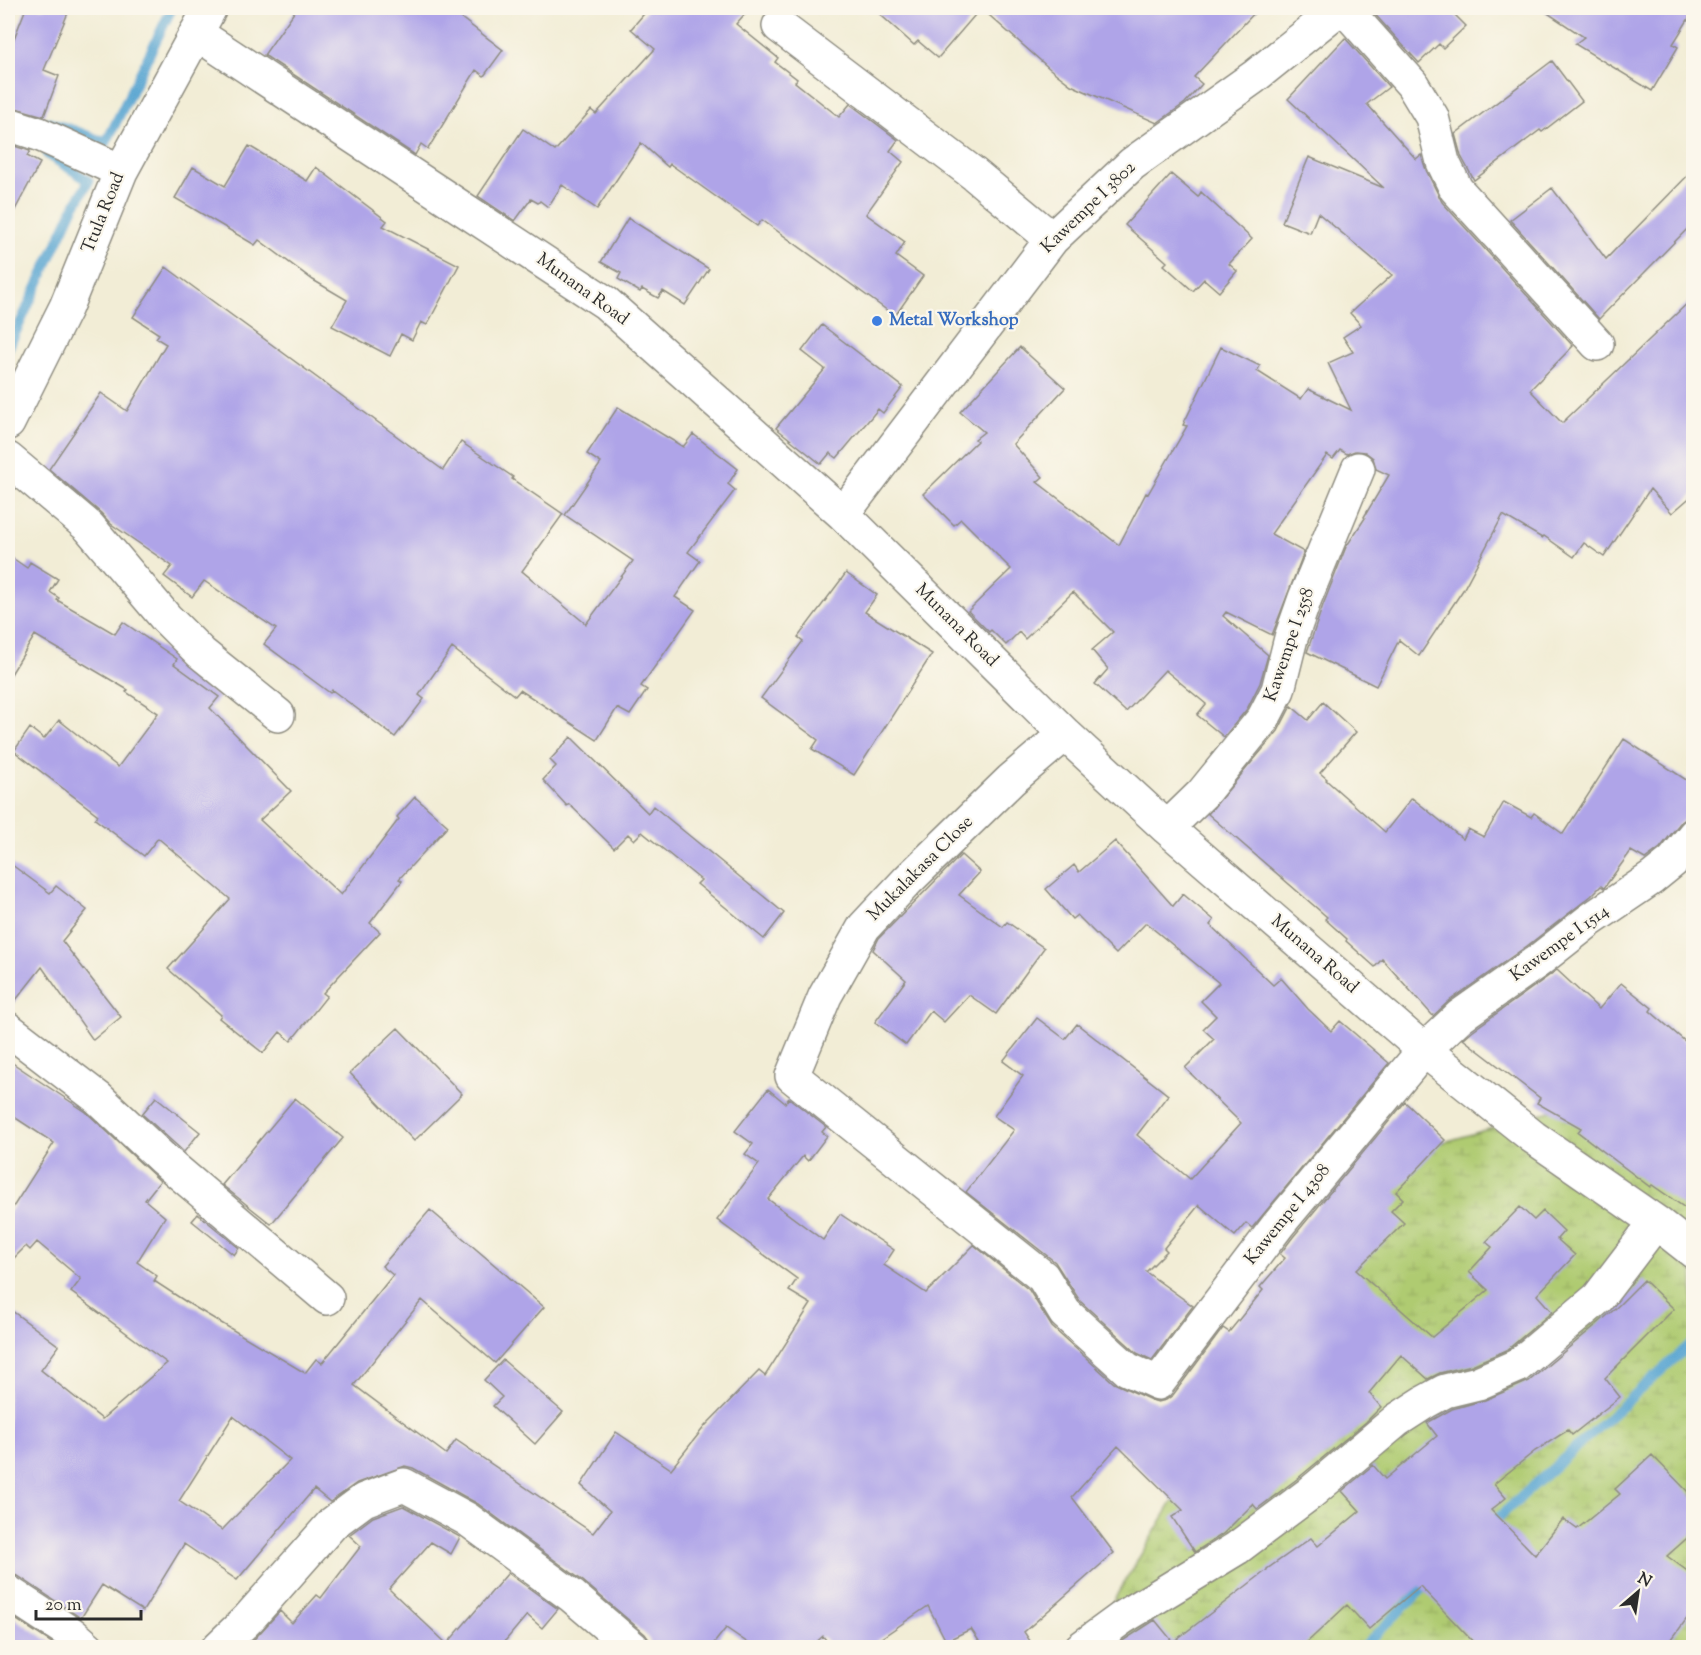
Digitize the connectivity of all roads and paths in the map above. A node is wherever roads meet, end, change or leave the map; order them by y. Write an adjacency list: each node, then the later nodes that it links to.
1 (1327, 12): 6 (street, Kawempe I 3802); 7 (street)
2 (202, 20): 5 (street, Ttula Road); 11 (street, Munana Road)
3 (779, 26): 6 (street)
4 (8, 124): 5 (street)
5 (121, 171): 8 (street, Ttula Road)
6 (1052, 239): 11 (street, Kawempe I 3802)
7 (1597, 344)
8 (8, 423)
9 (8, 459): 12 (street)
10 (1358, 469): 14 (street, Kawempe I 2558)
11 (843, 514): 13 (street, Munana Road)
12 (278, 715)
13 (1065, 734): 14 (street, Munana Road); 21 (street, Mukalakasa Close)
14 (1167, 828): 17 (street, Munana Road)
15 (1694, 835): 17 (street, Kawempe I 1514)
16 (8, 1029): 20 (street)
17 (1424, 1050): 18 (street, Munana Road); 21 (street, Kawempe I 4308)
18 (1656, 1222): 19 (street, Munana Road); 26 (street)
19 (1694, 1252)
20 (327, 1298)
21 (1158, 1383)
22 (8, 1592): 23 (street)
23 (88, 1647)
24 (218, 1647): 25 (street)
25 (633, 1647)
26 (1081, 1647)

